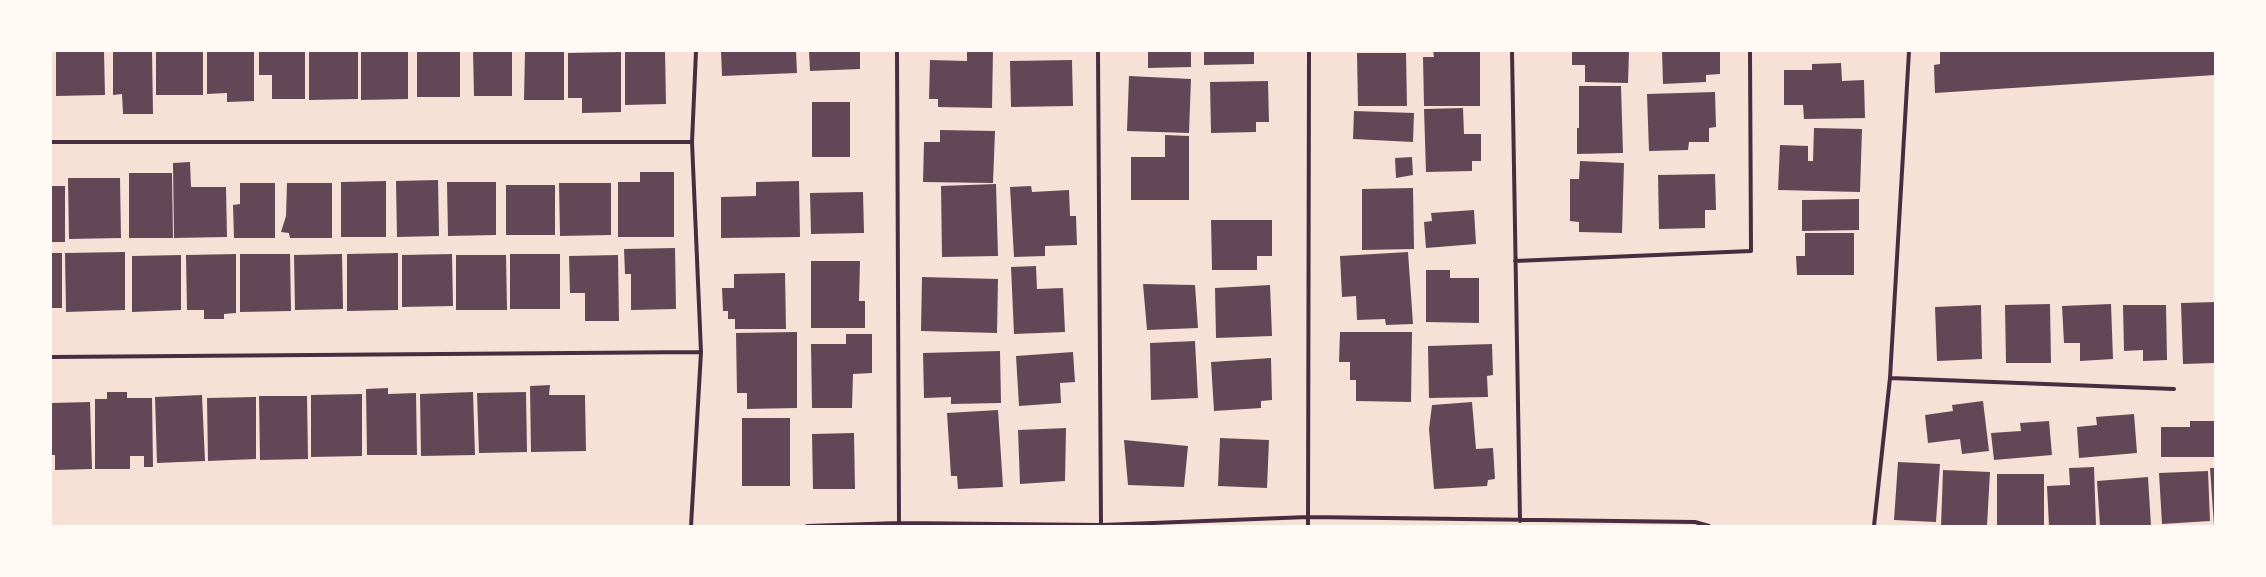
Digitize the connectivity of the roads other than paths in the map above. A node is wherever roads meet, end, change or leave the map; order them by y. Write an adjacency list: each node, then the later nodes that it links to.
1 (696, 51): 9 (street)
2 (897, 51): 17 (street)
3 (1098, 51): 20 (street)
4 (1309, 51): 15 (street)
5 (1512, 51): 10 (street)
6 (1750, 51): 10 (street)
7 (1909, 51): 13 (street)
8 (51, 142): 9 (street)
9 (692, 142): 11 (street)
10 (1515, 261): 16 (street)
11 (701, 352): 12 (street); 18 (street)
12 (51, 357)
13 (1890, 378): 14 (street); 23 (street)
14 (2174, 389)
15 (1308, 517): 16 (street); 20 (street); 21 (street)
16 (1520, 521): 22 (street)
17 (899, 524): 19 (street); 20 (street)
18 (691, 526)
19 (807, 526)
20 (1101, 526)
21 (1308, 526)
22 (1709, 526)
23 (1874, 526)

